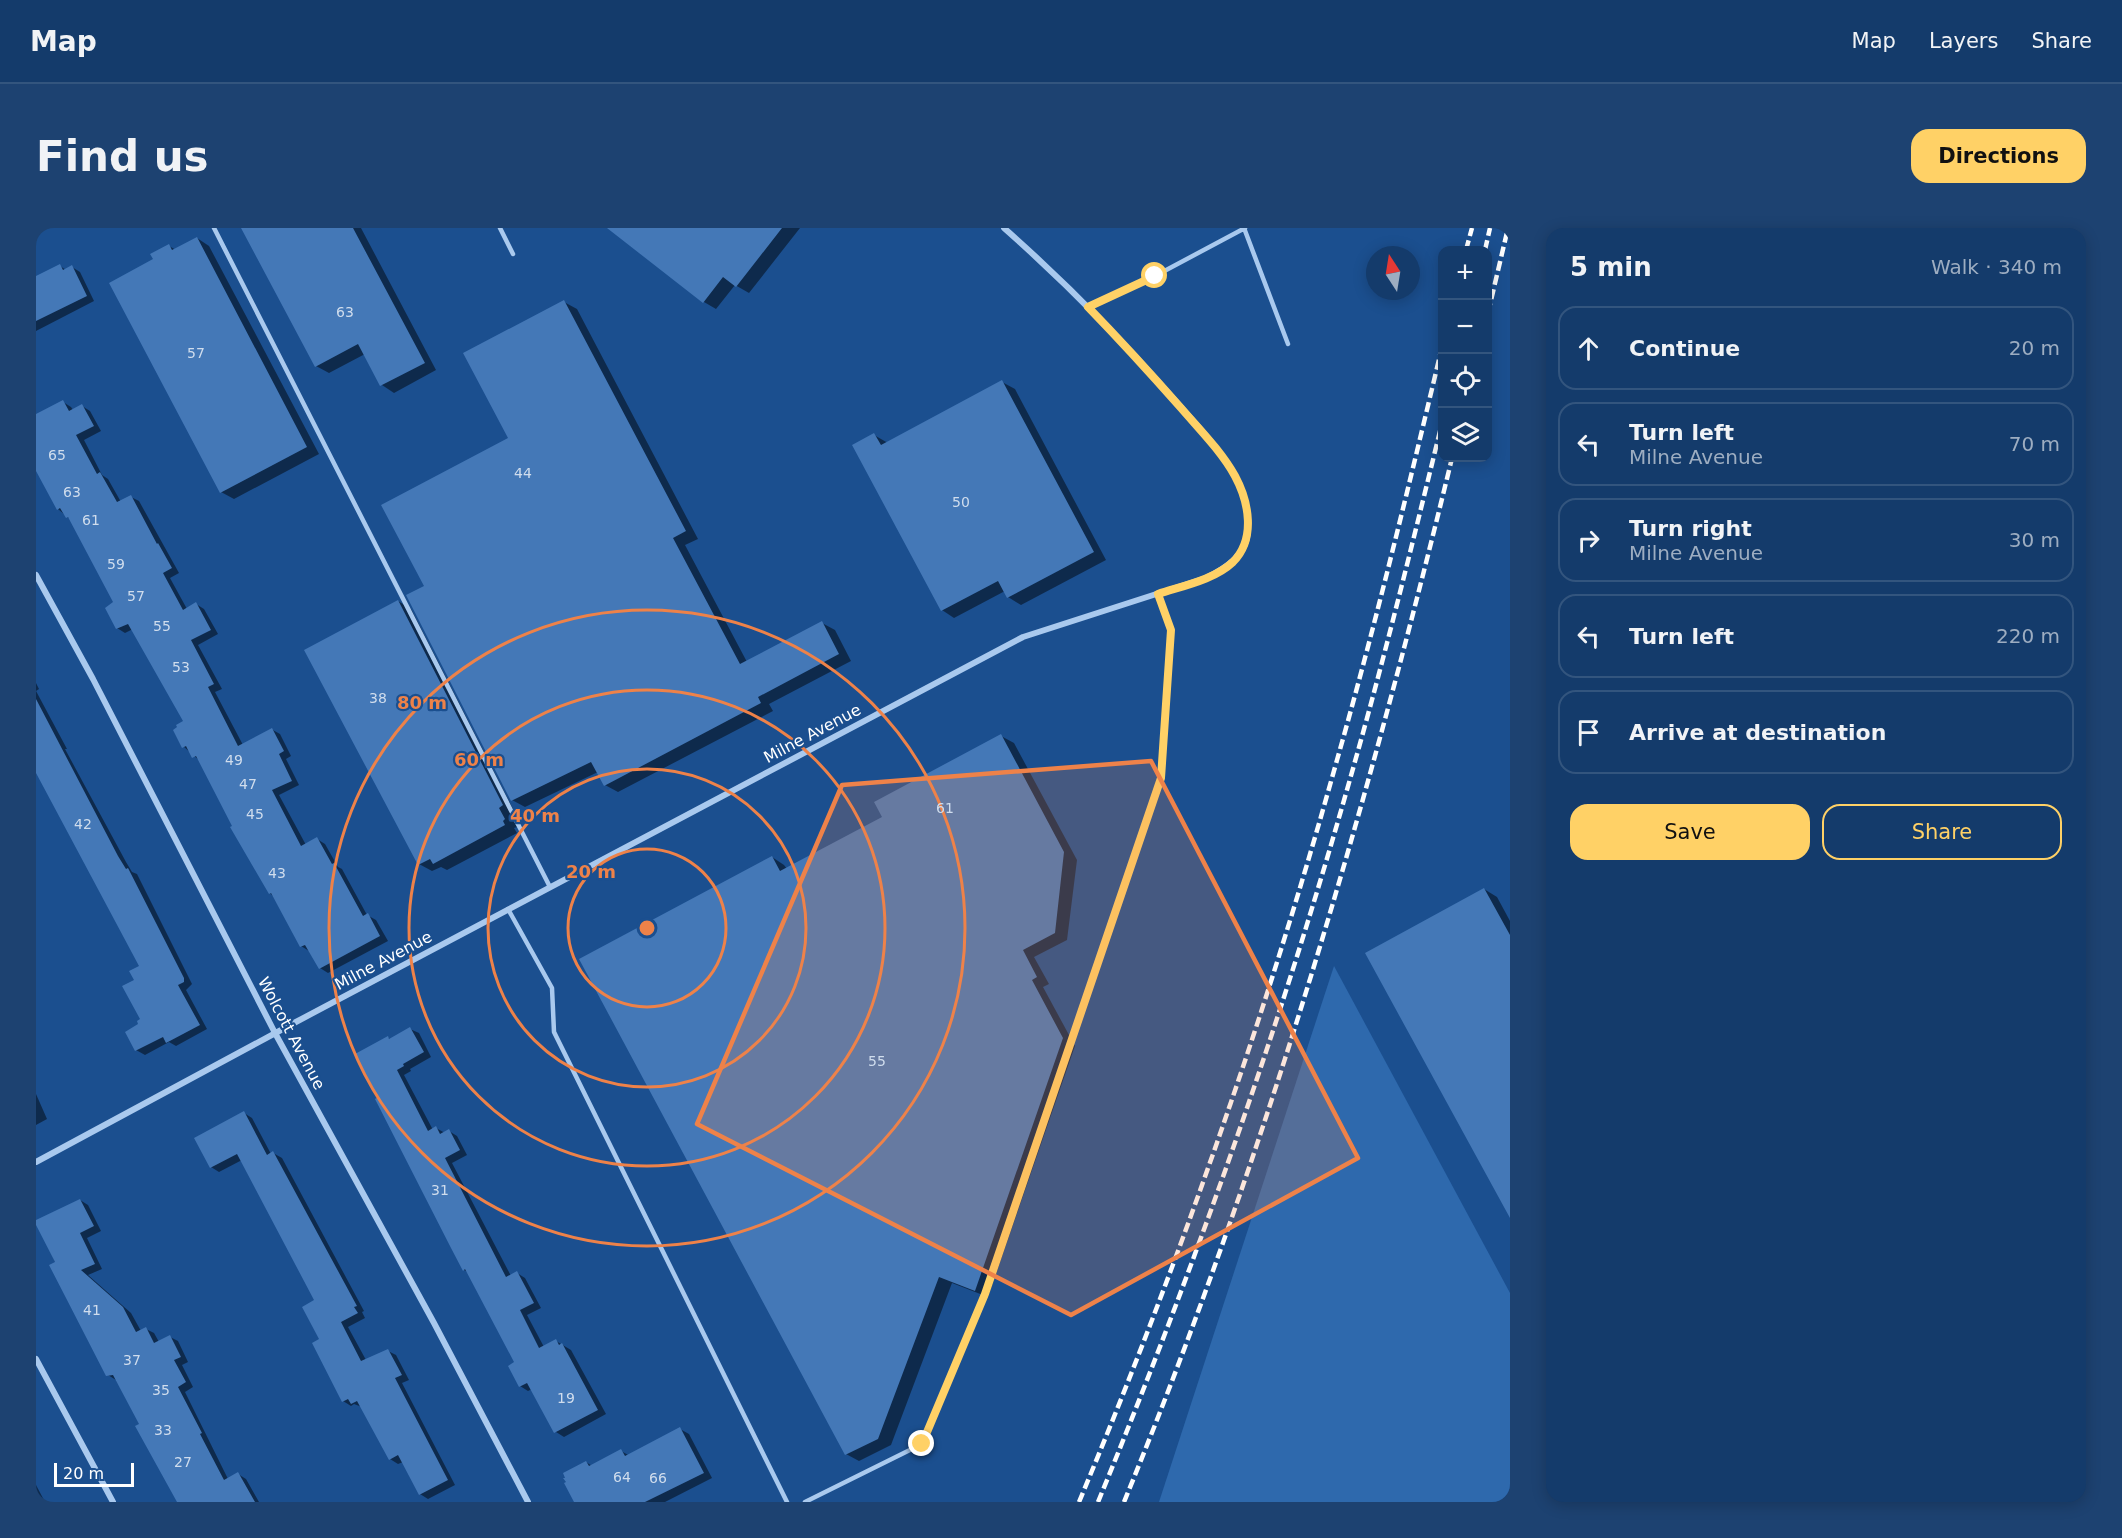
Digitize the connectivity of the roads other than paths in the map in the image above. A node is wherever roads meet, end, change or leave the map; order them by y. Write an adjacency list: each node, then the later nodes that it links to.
1 (214, 228): 10 (lane)
2 (500, 228): 5 (lane)
3 (1004, 228): 6 (street, Milne Avenue)
4 (1245, 228): 6 (lane); 7 (lane)
5 (513, 254)
6 (1088, 307): 9 (street, Milne Avenue)
7 (1288, 344)
8 (36, 575): 12 (street, Wolcott Avenue)
9 (1158, 594): 10 (street, Milne Avenue); 18 (lane)
10 (550, 887): 11 (street, Milne Avenue)
11 (508, 909): 12 (street, Milne Avenue); 17 (lane)
12 (275, 1033): 13 (street, Milne Avenue); 16 (street, Wolcott Avenue)
13 (36, 1162)
14 (36, 1359): 15 (street)
15 (112, 1502)
16 (528, 1502)
17 (787, 1502)
18 (805, 1502)

